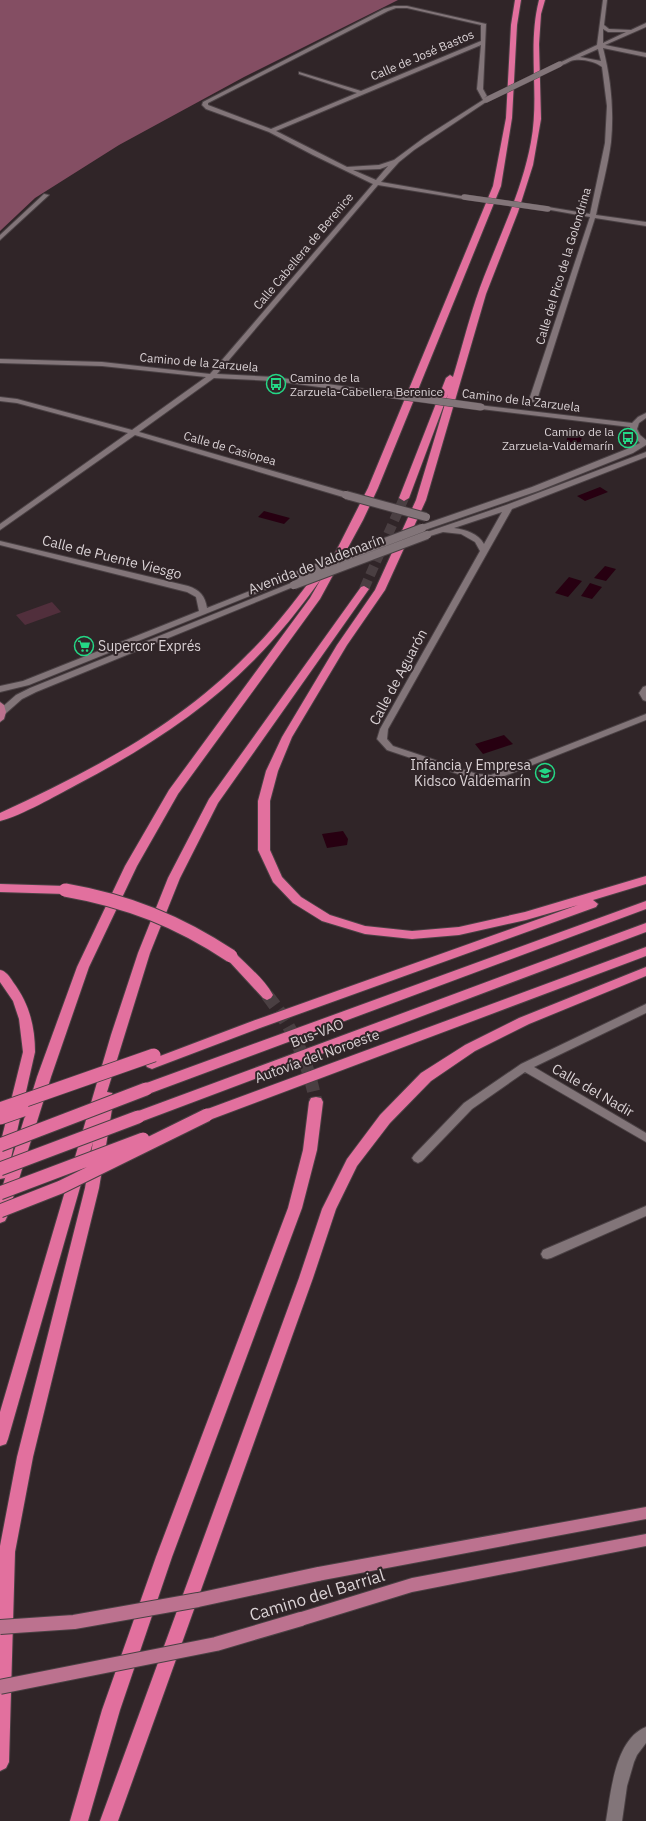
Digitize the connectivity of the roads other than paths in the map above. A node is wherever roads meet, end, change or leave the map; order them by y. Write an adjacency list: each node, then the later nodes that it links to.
1 (518, 0): 37 (highway)
2 (542, 0): 23 (highway)
3 (605, 0): 4 (street, Calle del Pico de la Golondrina)
4 (601, 25): 6 (street); 8 (street, Calle del Pico de la Golondrina)
5 (646, 25): 6 (street, Calle Cabellera de Berenice)
6 (634, 30): 8 (street, Calle Cabellera de Berenice)
7 (484, 42): 13 (street, Calle de José Bastos); 14 (street); 15 (street, Calle de José Bastos)
8 (600, 46): 9 (street); 10 (street, Calle Cabellera de Berenice); 11 (street, Calle del Pico de la Golondrina)
9 (646, 55)
10 (574, 58): 11 (street); 14 (street, Calle Cabellera de Berenice, bridge)
11 (605, 66): 20 (street, Calle del Pico de la Golondrina)
12 (301, 73): 13 (street)
13 (361, 93): 15 (street, Calle de José Bastos)
14 (486, 100): 16 (street, Calle Cabellera de Berenice)
15 (271, 131): 17 (street)
16 (399, 160): 17 (street); 18 (street, Calle Cabellera de Berenice)
17 (344, 168): 18 (street)
18 (377, 183): 20 (street, bridge); 25 (street, Calle Cabellera de Berenice)
19 (46, 195): 22 (street)
20 (592, 216): 21 (street); 27 (street, Calle del Pico de la Golondrina)
21 (646, 224)
22 (0, 238)
23 (482, 294): 35 (highway); 55 (highway)
24 (0, 361): 25 (street, Camino de la Zarzuela)
25 (212, 376): 28 (street, Camino de la Zarzuela, bridge); 32 (street, Calle Cabellera de Berenice)
26 (0, 399): 32 (street, Calle de Casiopea)
27 (533, 400): 28 (street); 29 (street)
28 (506, 410): 29 (street, Camino de la Zarzuela)
29 (556, 415): 31 (street, Camino de la Zarzuela)
30 (646, 415): 31 (street)
31 (634, 425): 33 (street)
32 (134, 433): 38 (street, Calle de Casiopea, bridge); 40 (street, Calle Cabellera de Berenice)
33 (646, 443): 38 (street, Avenida de Valdemarín)
34 (646, 454): 36 (street, Avenida de Valdemarín)
35 (404, 498)
36 (509, 507): 39 (street, Avenida de Valdemarín); 43 (street, Calle de Aguarón)
37 (358, 520): 54 (highway); 80 (highway)
38 (439, 521): 39 (street, Calle de Casiopea); 41 (street, Avenida de Valdemarín)
39 (451, 526): 42 (street, Avenida de Valdemarín)
40 (0, 528)
41 (425, 531): 42 (street, Avenida de Valdemarín); 48 (street, Avenida de Valdemarín, bridge); 52 (street, Avenida de Valdemarín, bridge)
42 (438, 531): 44 (street)
43 (494, 534): 44 (street); 46 (street, Calle de Aguarón)
44 (475, 538): 46 (street)
45 (0, 543): 48 (street, Calle de Puente Viesgo)
46 (484, 551): 53 (street, Calle de Aguarón)
47 (364, 589): 65 (highway)
48 (203, 612): 49 (street, Avenida de Valdemarín)
49 (0, 689)
50 (646, 689): 51 (street)
51 (646, 698)
52 (1, 712)
53 (646, 717)
54 (0, 817)
55 (646, 880)
56 (646, 884): 66 (highway)
57 (0, 888): 63 (highway, bridge)
58 (646, 905): 73 (highway, Autovía del Noroeste, bridge)
59 (646, 927): 75 (highway, Bus-VAO, bridge)
60 (646, 951): 70 (highway, Autovía del Noroeste)
61 (646, 971): 90 (highway)
62 (0, 974): 76 (highway)
63 (267, 995)
64 (646, 1008): 67 (street, Calle del Nadir)
65 (116, 1035): 82 (highway); 88 (highway)
66 (153, 1059): 69 (highway, bridge); 71 (highway, bridge)
67 (525, 1067): 72 (street, Calle del Nadir); 74 (street, Calle del Nadir)
68 (316, 1102): 89 (highway)
69 (0, 1109)
70 (207, 1115): 77 (highway, Autovía del Noroeste, bridge); 78 (highway, bridge)
71 (0, 1118)
72 (646, 1138)
73 (0, 1145)
74 (418, 1158)
75 (0, 1169)
76 (0, 1174)
77 (0, 1193)
78 (0, 1211)
79 (646, 1211): 81 (street)
80 (0, 1217)
81 (547, 1254)
82 (0, 1439)
83 (646, 1513): 85 (main road, Camino del Barrial, bridge)
84 (646, 1540): 86 (main road, Camino del Barrial, bridge)
85 (0, 1627)
86 (0, 1687)
87 (646, 1734): 91 (street)
88 (0, 1762)
89 (79, 1821)
90 (109, 1821)
91 (614, 1821)

